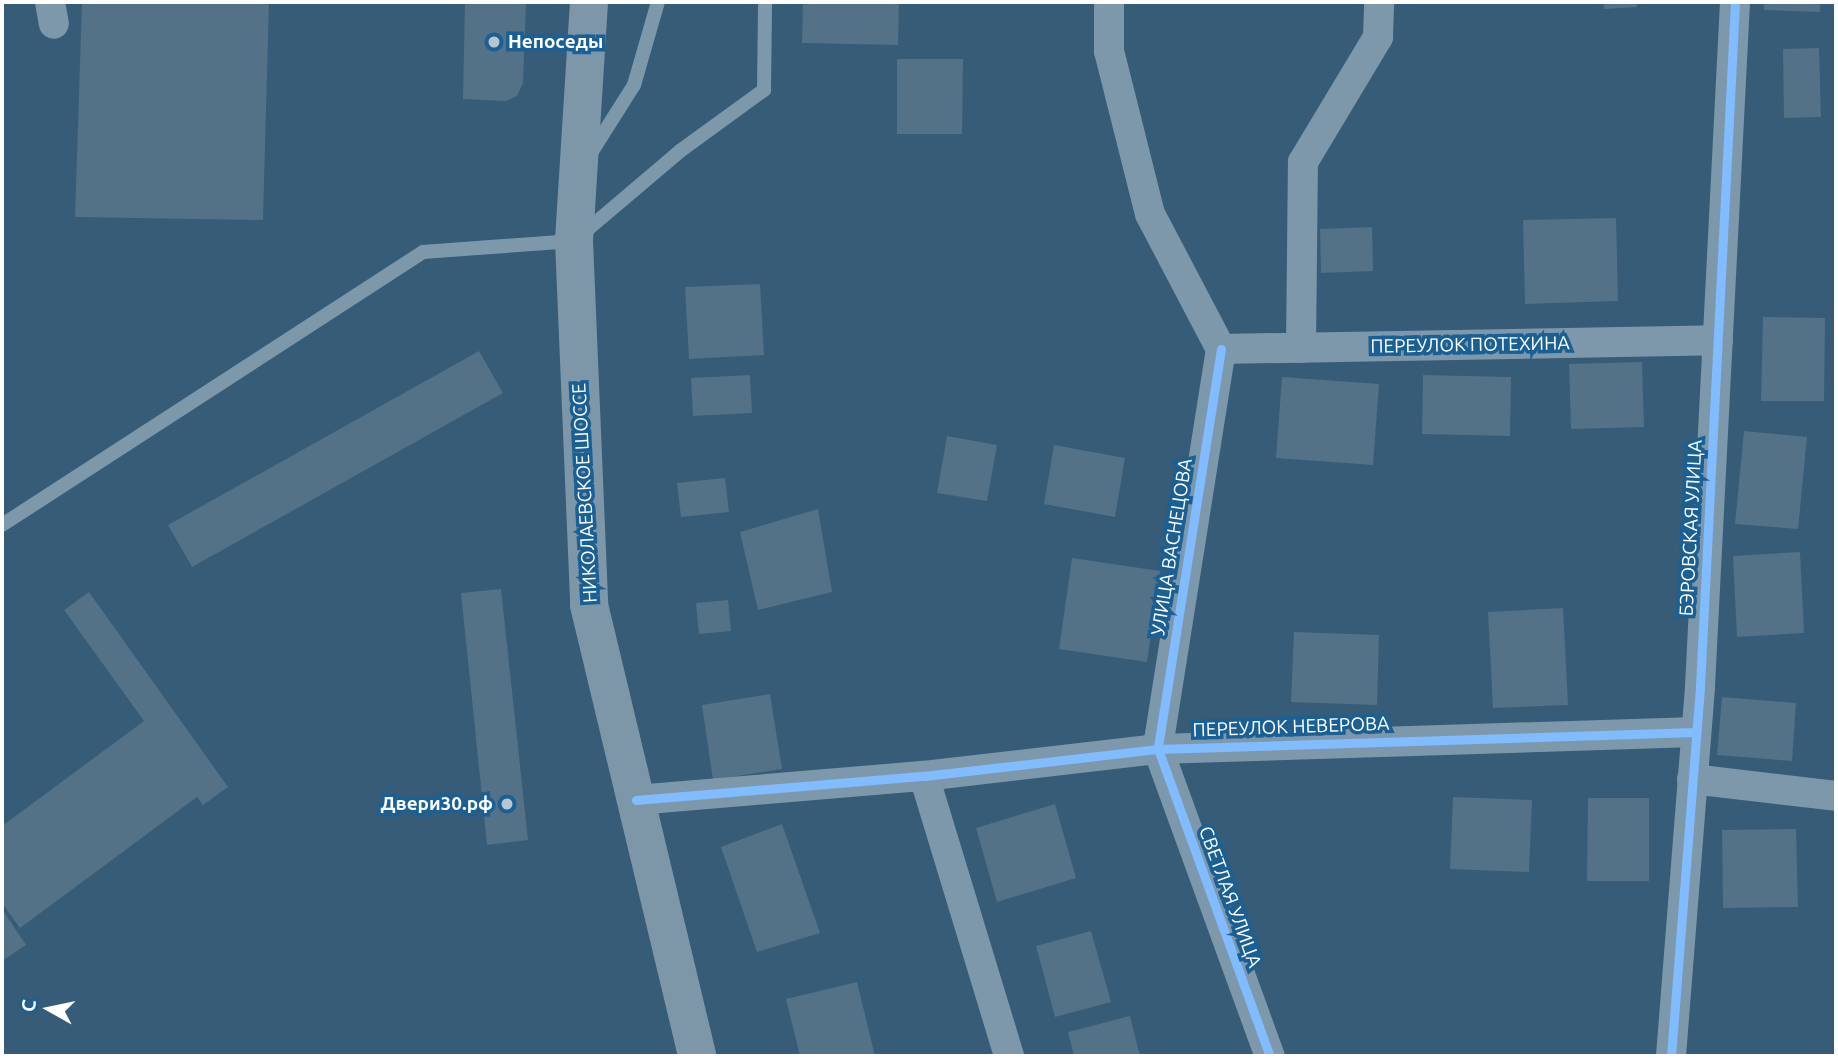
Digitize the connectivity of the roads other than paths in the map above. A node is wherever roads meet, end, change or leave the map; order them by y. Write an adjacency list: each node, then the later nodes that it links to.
1 (589, 2): 7 (main road, НИКОЛАЕВСКОЕ ШОССЕ)
2 (658, 2): 7 (lane)
3 (765, 2): 8 (lane)
4 (1109, 2): 11 (street)
5 (1379, 2): 10 (street)
6 (1735, 2): 9 (street, БЭРОВСКАЯ УЛИЦА)
7 (581, 169): 8 (main road, НИКОЛАЕВСКОЕ ШОССЕ)
8 (574, 241): 12 (lane); 18 (main road, НИКОЛАЕВСКОЕ ШОССЕ)
9 (1718, 340): 10 (street, ПЕРЕУЛОК ПОТЕХИНА); 13 (street, БЭРОВСКАЯ УЛИЦА)
10 (1301, 348): 11 (street, ПЕРЕУЛОК ПОТЕХИНА)
11 (1221, 349): 14 (street, УЛИЦА ВАСНЕЦОВА)
12 (2, 525)
13 (1696, 732): 14 (street, ПЕРЕУЛОК НЕВЕРОВА); 16 (street, БЭРОВСКАЯ УЛИЦА)
14 (1158, 749): 15 (street, ПЕРЕУЛОК НЕВЕРОВА); 21 (street, СВЕТЛАЯ УЛИЦА)
15 (924, 776): 18 (street, ПЕРЕУЛОК НЕВЕРОВА); 20 (street)
16 (1692, 779): 17 (street); 22 (street, БЭРОВСКАЯ УЛИЦА)
17 (1836, 796)
18 (636, 800): 19 (main road, НИКОЛАЕВСКОЕ ШОССЕ)
19 (697, 1056)
20 (1009, 1056)
21 (1270, 1056)
22 (1671, 1056)

